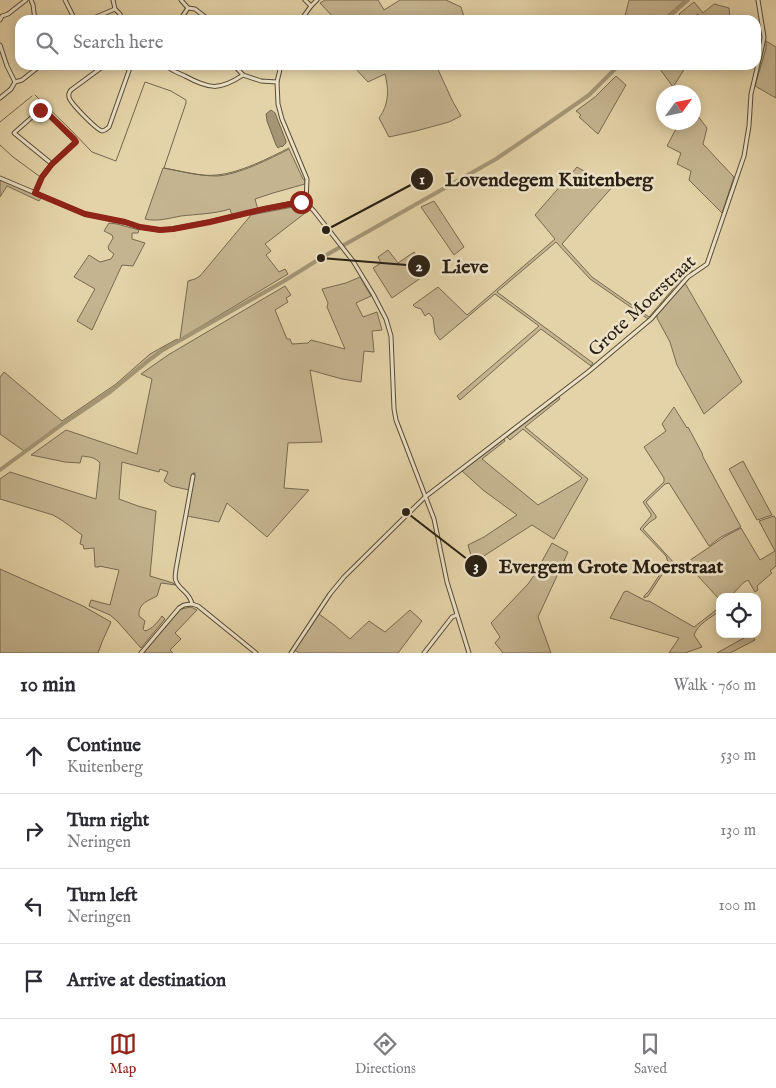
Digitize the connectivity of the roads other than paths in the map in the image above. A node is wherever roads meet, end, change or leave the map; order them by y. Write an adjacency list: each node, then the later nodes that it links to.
1 (26, 0): 12 (street)
2 (31, 0): 13 (street)
3 (65, 0): 14 (street)
4 (113, 0): 10 (street)
5 (181, 0): 11 (street)
6 (305, 0): 9 (street)
7 (317, 0): 9 (street)
8 (758, 0): 20 (street, Grote Moerstraat)
9 (311, 6): 19 (street)
10 (115, 8): 15 (street); 16 (street)
11 (188, 8): 17 (street); 18 (street)
12 (1, 14): 22 (street)
13 (34, 15)
14 (72, 15)
15 (100, 15)
16 (120, 15)
17 (183, 15)
18 (203, 15)
19 (305, 15)
20 (760, 15)
21 (761, 18): 24 (street, Grote Moerstraat)
22 (0, 20)
23 (0, 45): 33 (street)
24 (761, 55)
25 (35, 70): 33 (street)
26 (98, 70): 27 (street)
27 (129, 70)
28 (173, 70): 32 (street)
29 (238, 70): 32 (street)
30 (280, 70): 34 (street)
31 (757, 70): 41 (street, Grote Moerstraat)
32 (243, 75): 34 (street)
33 (15, 82): 35 (street)
34 (277, 82): 39 (street)
35 (0, 98)
36 (52, 164): 36 (street); 38 (street)
37 (0, 178): 38 (street)
38 (35, 193): 39 (street)
39 (306, 204): 41 (street)
40 (193, 476): 42 (street)
41 (425, 497): 43 (street); 46 (street, Grote Moerstraat)
42 (192, 604): 44 (street); 45 (street)
43 (457, 615): 47 (street); 48 (street)
44 (141, 653)
45 (256, 653)
46 (292, 653)
47 (424, 653)
48 (469, 653)

